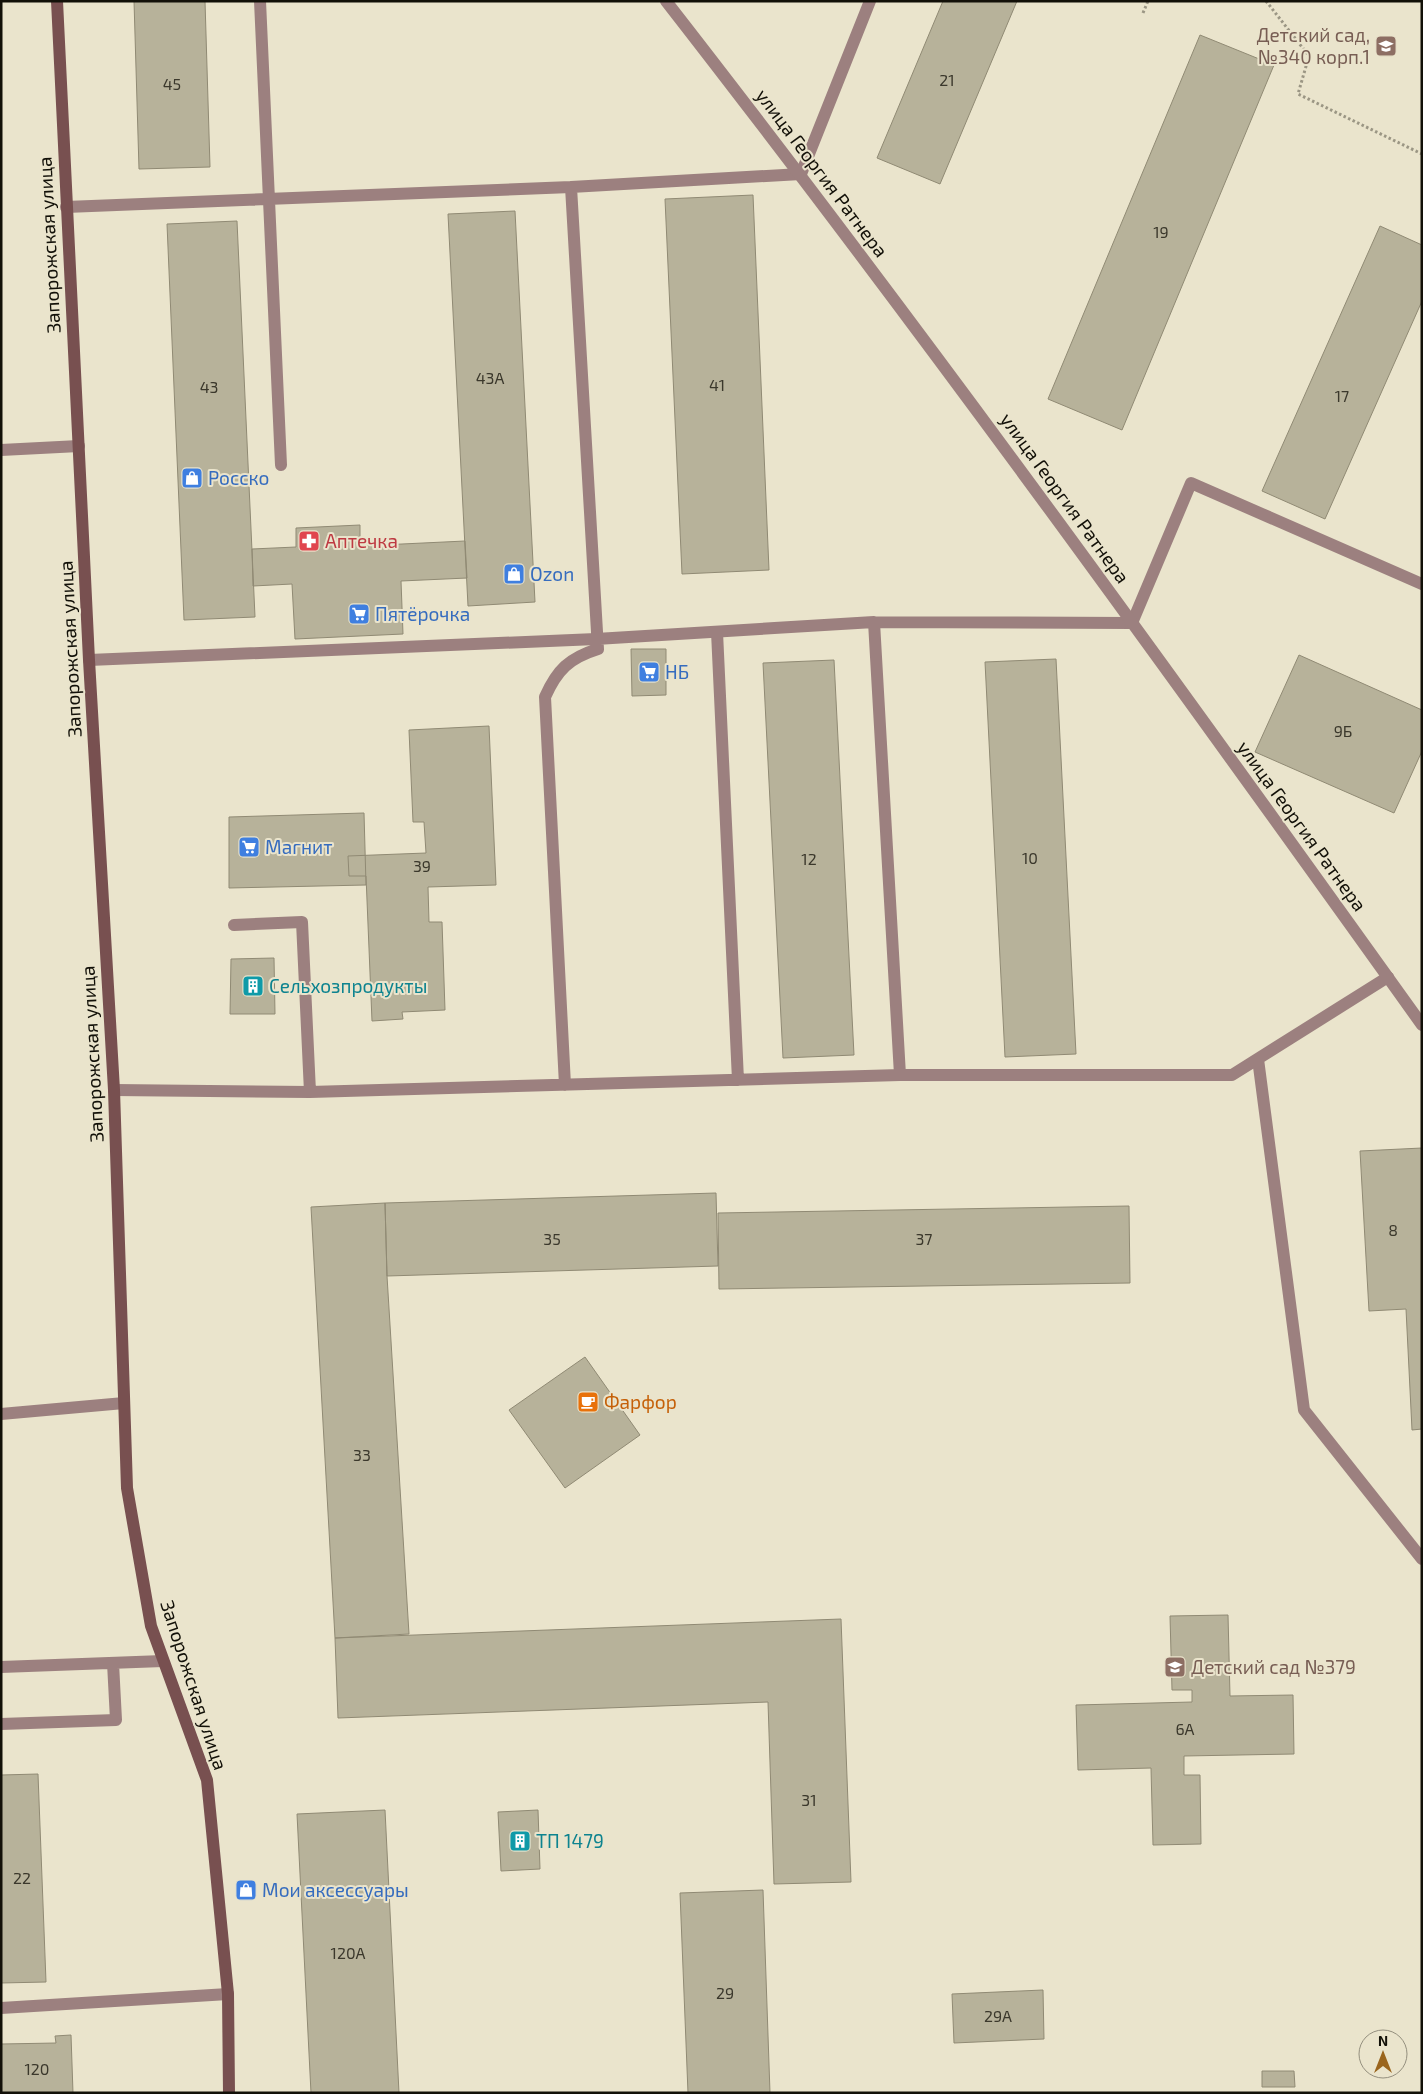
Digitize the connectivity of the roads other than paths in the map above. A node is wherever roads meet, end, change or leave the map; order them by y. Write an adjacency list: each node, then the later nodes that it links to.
1 (57, 1): 8 (street, Запорожская улица)
2 (260, 1): 7 (street)
3 (666, 1): 5 (street, улица Георгия Ратнера)
4 (870, 1): 5 (street)
5 (801, 174): 6 (street); 14 (street, улица Георгия Ратнера)
6 (571, 187): 7 (street); 16 (street)
7 (269, 199): 8 (street); 11 (street)
8 (66, 206): 9 (street, Запорожская улица)
9 (79, 446): 10 (street); 17 (street, Запорожская улица)
10 (1, 450)
11 (281, 465)
12 (1422, 584): 14 (street)
13 (874, 622): 14 (street); 15 (street); 22 (street)
14 (1132, 623): 19 (street, улица Георгия Ратнера)
15 (717, 632): 16 (street); 23 (street)
16 (596, 639): 17 (street); 24 (street)
17 (89, 660): 25 (street, Запорожская улица)
18 (234, 925): 26 (street)
19 (1388, 977): 20 (street, улица Георгия Ратнера); 21 (street)
20 (1422, 1025)
21 (1258, 1059): 22 (street); 29 (street)
22 (900, 1075): 23 (street)
23 (738, 1080): 24 (street)
24 (564, 1085): 26 (street)
25 (114, 1090): 26 (street); 27 (street, Запорожская улица)
26 (310, 1092)
27 (124, 1404): 28 (street); 30 (street, Запорожская улица)
28 (1, 1414)
29 (1422, 1558)
30 (163, 1661): 31 (street); 34 (street, Запорожская улица)
31 (113, 1663): 32 (street); 33 (street)
32 (1, 1667)
33 (1, 1724)
34 (228, 1994): 35 (street); 36 (street, Запорожская улица)
35 (1, 2008)
36 (229, 2093)

